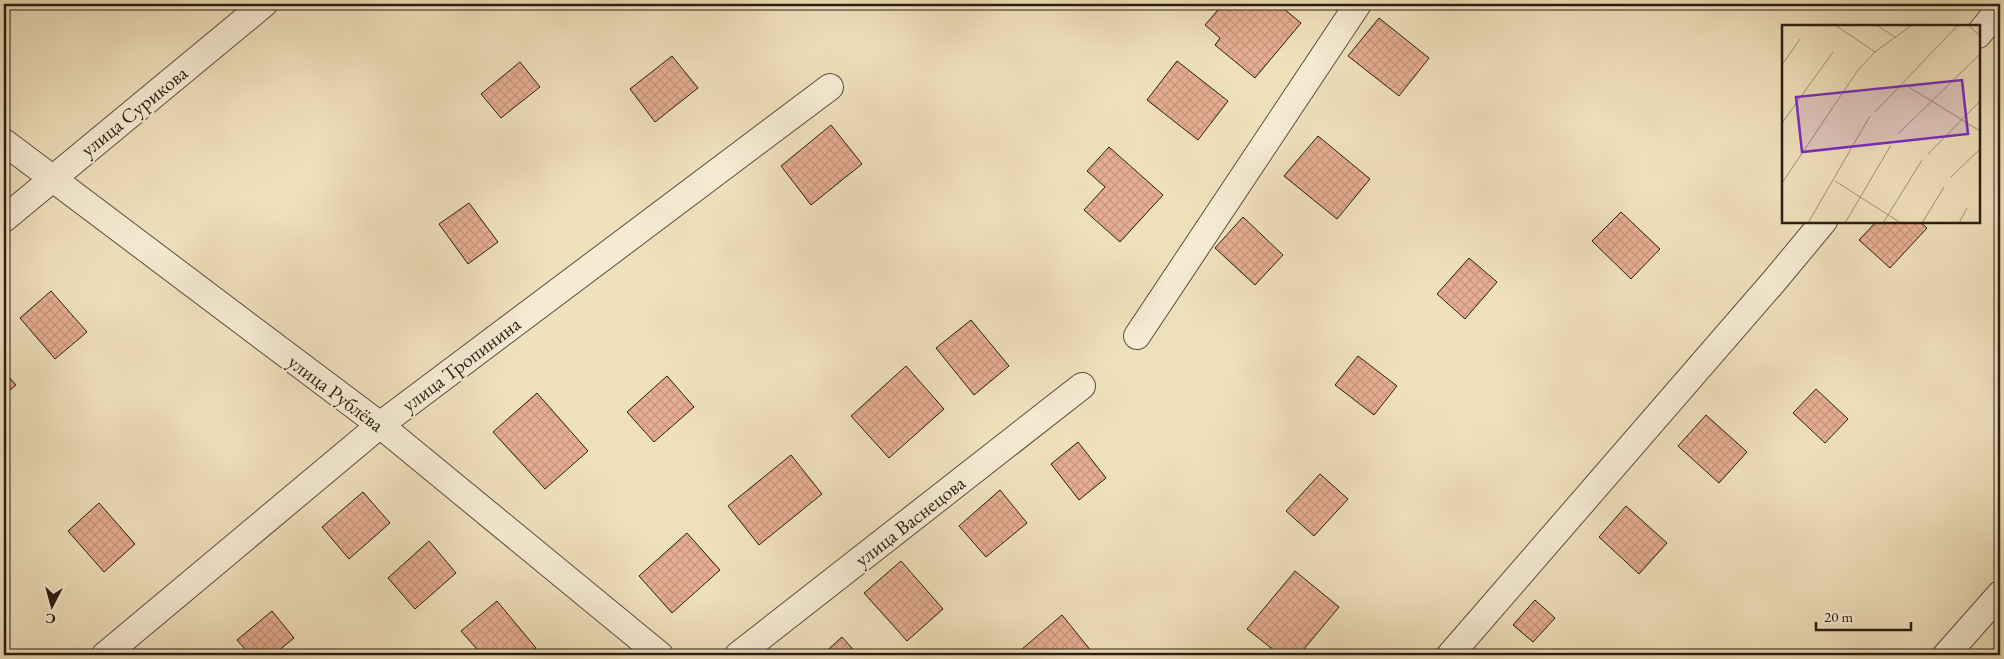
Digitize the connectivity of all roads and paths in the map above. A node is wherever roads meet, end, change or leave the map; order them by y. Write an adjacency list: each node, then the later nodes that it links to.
1 (264, 4): 7 (street, улица Сурикова)
2 (1358, 4): 10 (street)
3 (2000, 8): 4 (street)
4 (1979, 34)
5 (830, 87): 12 (street, улица Тропинина)
6 (4, 142): 7 (street, улица Рублёва)
7 (51, 179): 8 (street, улица Сурикова); 12 (street, улица Рублёва)
8 (4, 219)
9 (1823, 222): 17 (street)
10 (1137, 336)
11 (1082, 386): 16 (street, улица Васнецова)
12 (380, 425): 14 (street, улица Тропинина); 15 (street, улица Рублёва)
13 (2000, 594): 18 (street)
14 (105, 655)
15 (660, 655)
16 (738, 655)
17 (1450, 655)
18 (1946, 655)

